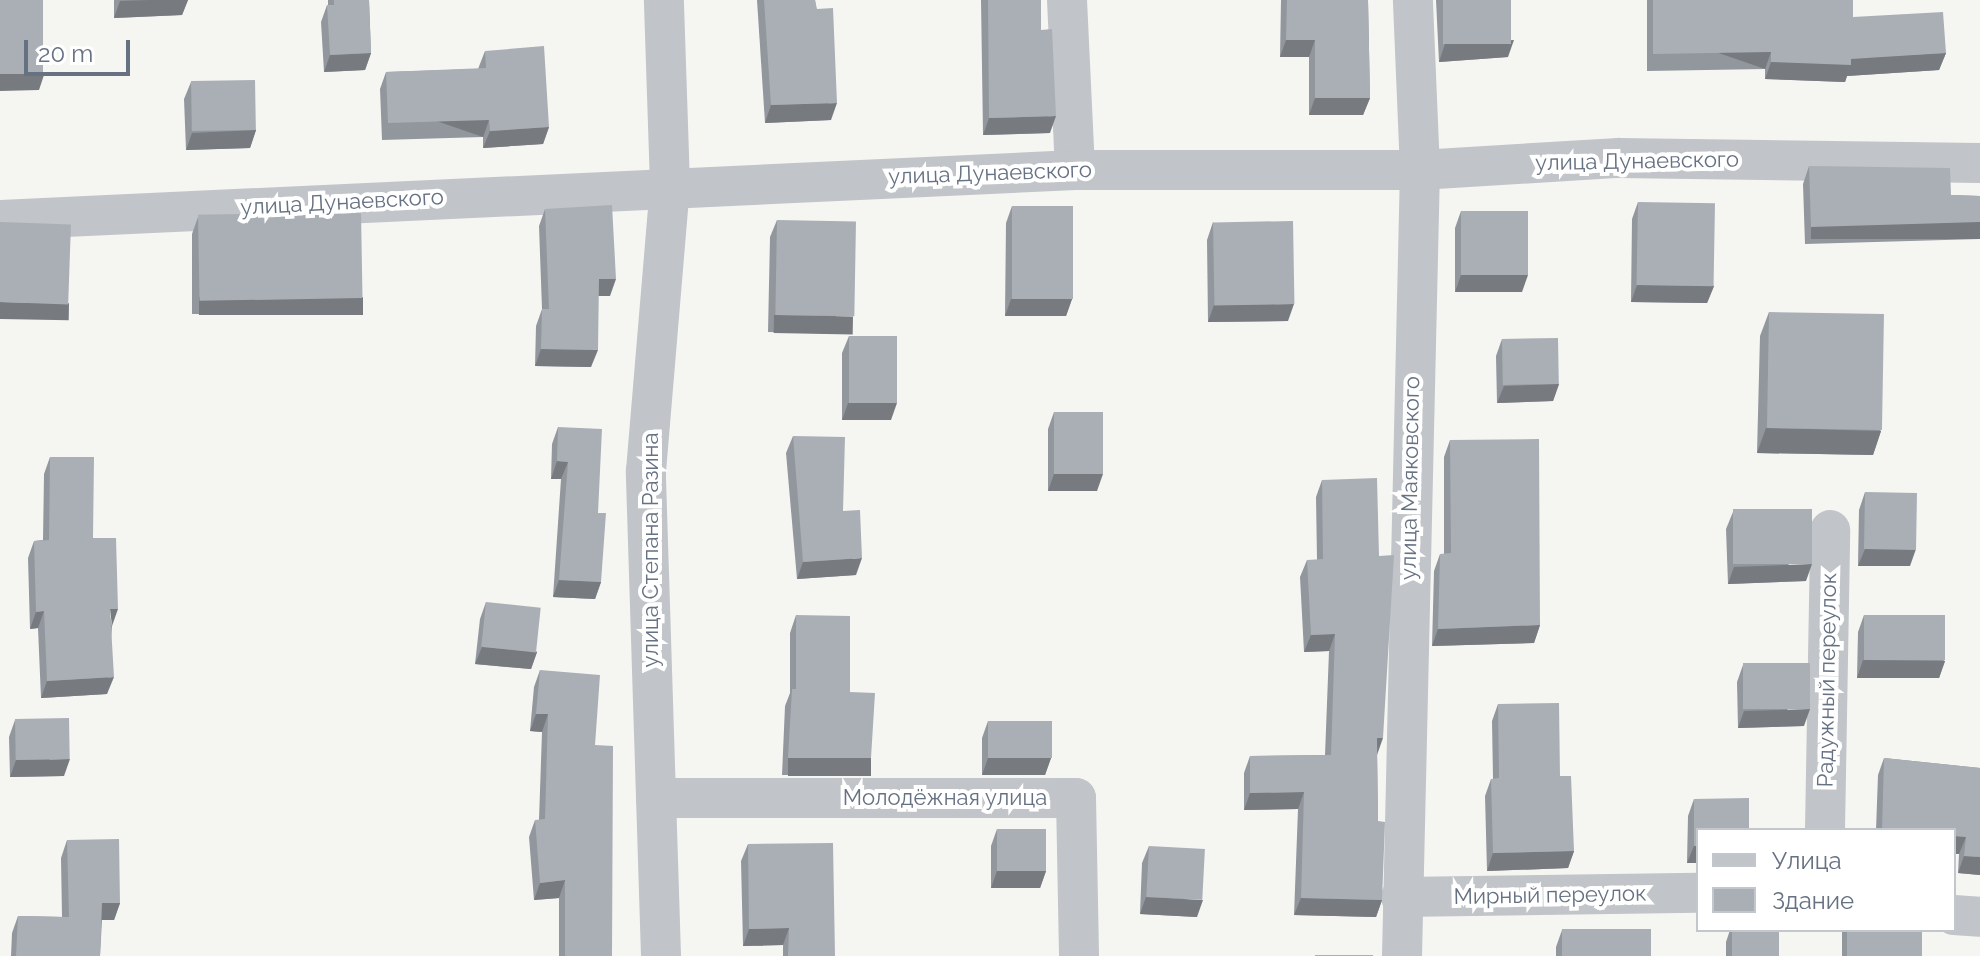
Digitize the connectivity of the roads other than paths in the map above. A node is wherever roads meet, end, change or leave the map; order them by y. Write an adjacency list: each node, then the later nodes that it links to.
1 (664, 0): 7 (street, улица Степана Разина)
2 (1067, 0): 5 (street)
3 (1413, 0): 6 (street, улица Маяковского)
4 (1980, 163): 6 (street, улица Дунаевского)
5 (1075, 170): 6 (street, улица Дунаевского); 7 (street, улица Дунаевского)
6 (1420, 170): 13 (street, улица Маяковского)
7 (670, 185): 8 (street, улица Дунаевского); 10 (street, улица Степана Разина)
8 (0, 220)
9 (1830, 530): 11 (street, Радужный переулок)
10 (656, 798): 16 (street, улица Степана Разина); 17 (street, Молодёжная улица)
11 (1825, 828)
12 (1696, 893): 13 (street, Мирный переулок)
13 (1401, 897): 18 (street, улица Маяковского)
14 (1956, 915): 15 (street)
15 (1980, 917)
16 (661, 956)
17 (1079, 956)
18 (1402, 956)

